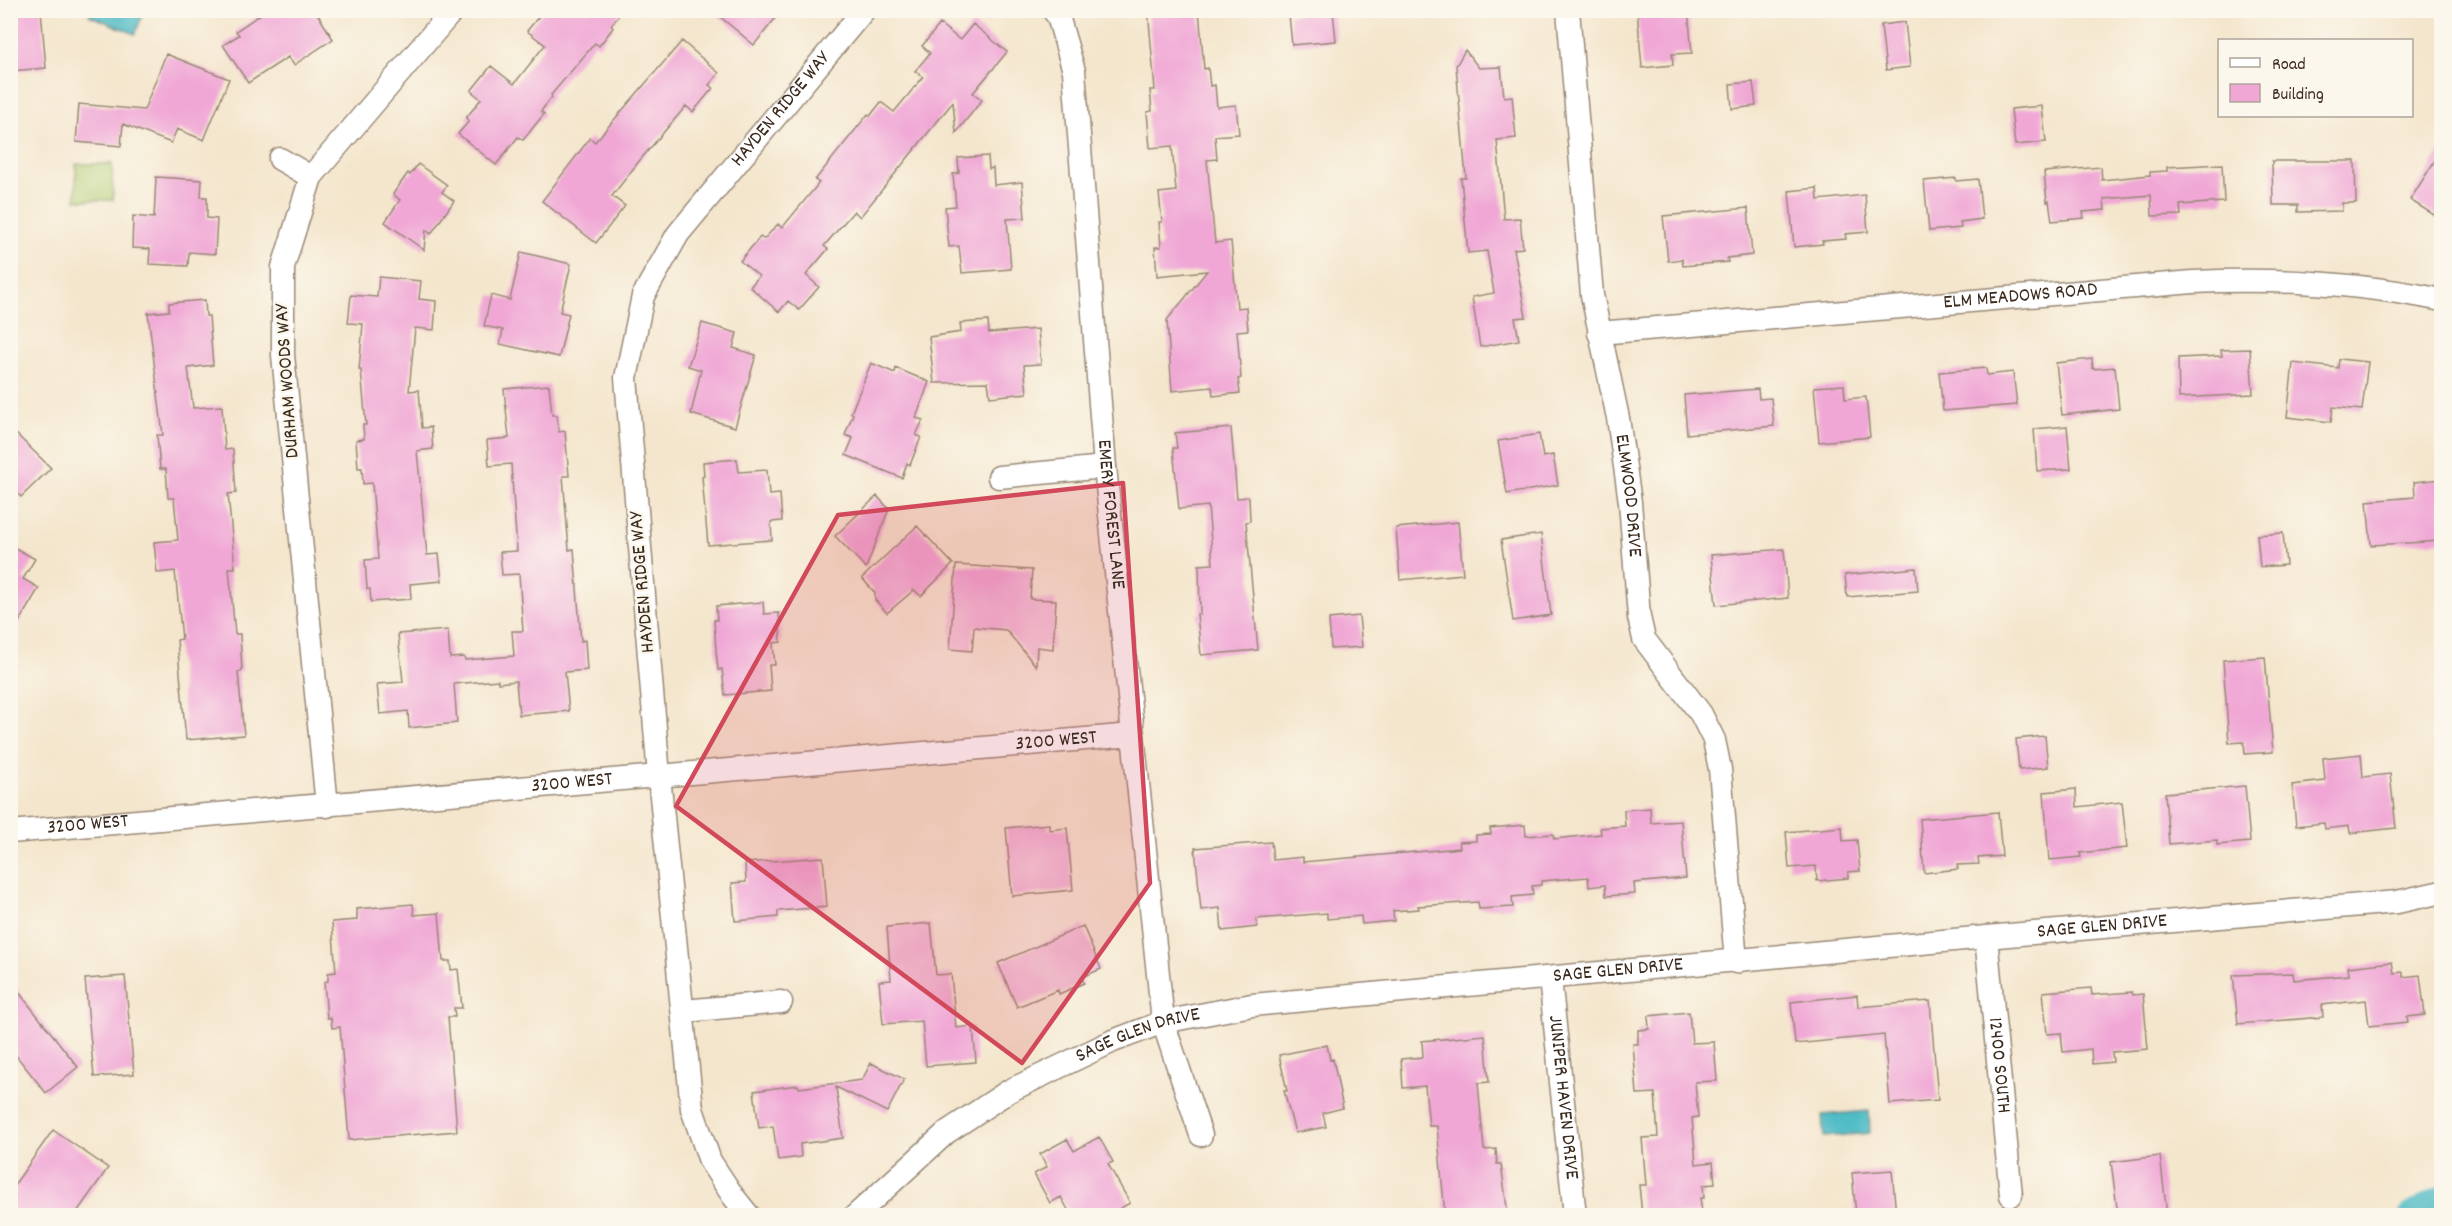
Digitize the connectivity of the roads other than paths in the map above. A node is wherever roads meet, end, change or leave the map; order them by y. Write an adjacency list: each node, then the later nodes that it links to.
1 (453, 10): 6 (street, DURHAM WOODS WAY)
2 (864, 10): 12 (street, HAYDEN RIDGE WAY)
3 (1053, 10): 9 (street, EMERY FOREST LANE)
4 (1568, 10): 8 (street, ELMWOOD DRIVE)
5 (280, 159): 6 (street)
6 (311, 177): 13 (street, DURHAM WOODS WAY)
7 (2442, 300): 8 (street, ELM MEADOWS ROAD)
8 (1599, 333): 17 (street, ELMWOOD DRIVE)
9 (1105, 467): 10 (street); 11 (street, EMERY FOREST LANE)
10 (999, 477)
11 (1132, 735): 12 (street, 3200 WEST); 21 (street, EMERY FOREST LANE)
12 (659, 776): 13 (street, 3200 WEST); 20 (street, HAYDEN RIDGE WAY)
13 (327, 806): 14 (street, 3200 WEST)
14 (10, 832)
15 (2442, 892): 16 (street, SAGE GLEN DRIVE)
16 (1986, 937): 17 (street, SAGE GLEN DRIVE); 23 (street, 12400 SOUTH)
17 (1736, 962): 18 (street, SAGE GLEN DRIVE)
18 (1550, 978): 21 (street, SAGE GLEN DRIVE); 26 (street, JUNIPER HAVEN DRIVE)
19 (781, 1002): 20 (street)
20 (684, 1011): 24 (street, HAYDEN RIDGE WAY)
21 (1163, 1022): 22 (street, EMERY FOREST LANE); 25 (street, SAGE GLEN DRIVE)
22 (1201, 1135)
23 (2011, 1195)
24 (749, 1215)
25 (855, 1215)
26 (1575, 1215)

